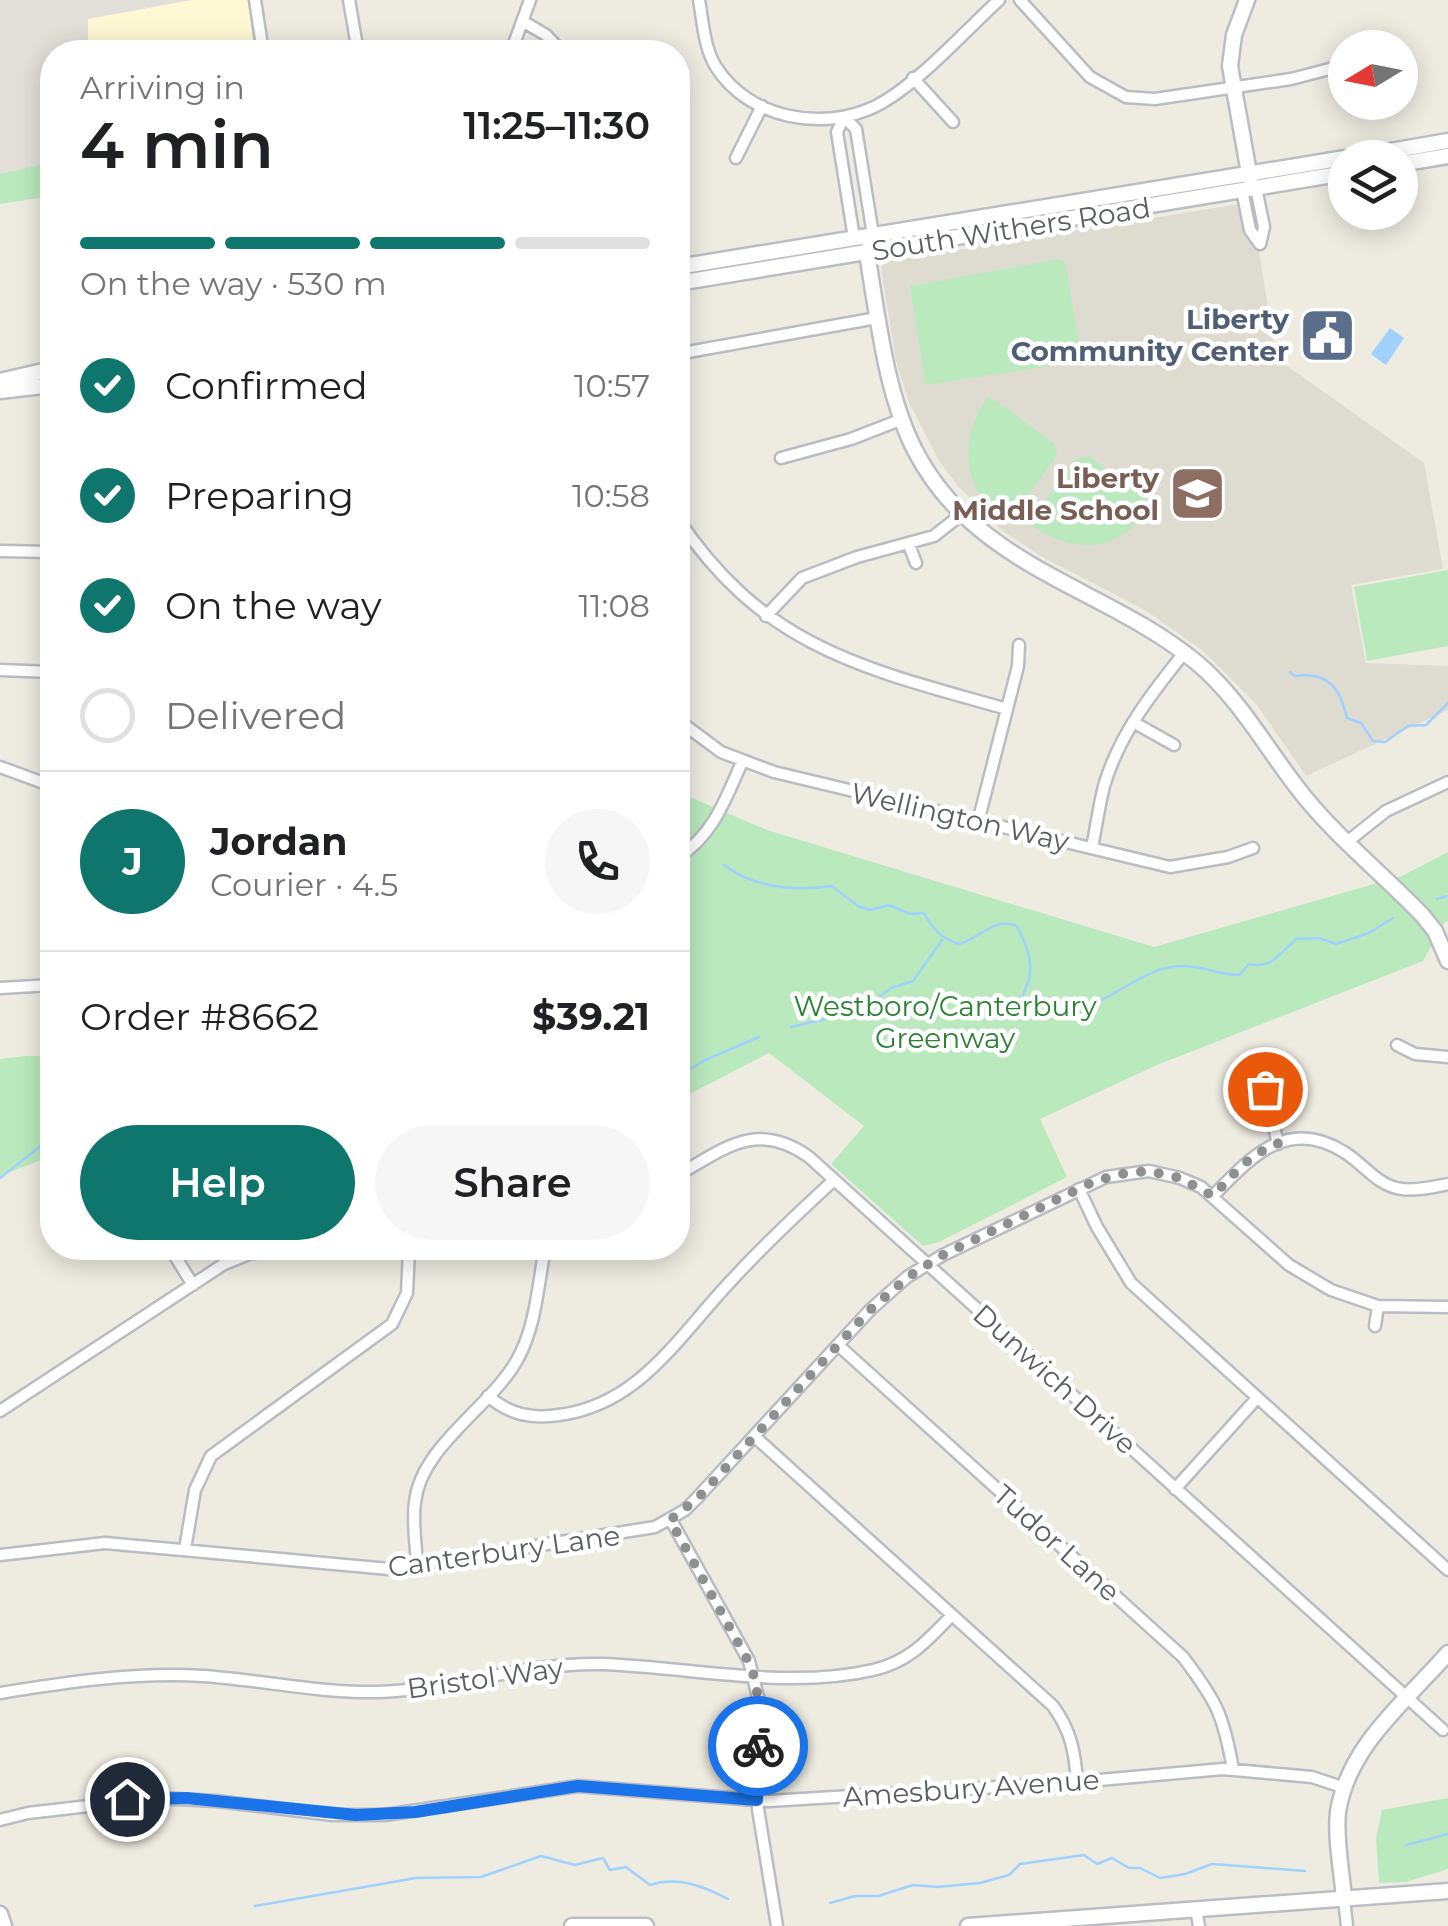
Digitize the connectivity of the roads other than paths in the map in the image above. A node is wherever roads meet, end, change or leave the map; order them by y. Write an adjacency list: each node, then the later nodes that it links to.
1 (255, 0): 9 (street)
2 (349, 0): 10 (street)
3 (530, 0): 8 (street)
4 (699, 0): 16 (street)
5 (999, 0): 14 (street)
6 (1020, 0): 15 (street)
7 (1247, 0): 15 (main road)
8 (524, 22): 11 (street); 12 (street)
9 (261, 40)
10 (356, 40)
11 (516, 40)
12 (551, 40)
13 (1328, 70): 15 (street)
14 (913, 78): 17 (street); 18 (street)
15 (1232, 86): 25 (main road)
16 (762, 106): 17 (street); 22 (street)
17 (844, 117): 28 (street); 29 (street)
18 (953, 122)
19 (1448, 141): 20 (main road, South Withers Road)
20 (1418, 146)
21 (1448, 156): 24 (main road)
22 (736, 158)
23 (1328, 161): 25 (main road, South Withers Road)
24 (1418, 161)
25 (1247, 175): 27 (main road); 28 (main road, South Withers Road)
26 (1328, 177): 27 (main road, South Withers Road)
27 (1249, 189): 30 (main road, South Withers Road)
28 (873, 234): 29 (main road, South Withers Road); 30 (main road)
29 (854, 238): 30 (main road); 31 (main road, South Withers Road)
30 (866, 253): 32 (main road, South Withers Road); 33 (main road)
31 (690, 264)
32 (690, 282)
33 (877, 318): 34 (street); 39 (main road)
34 (690, 352)
35 (40, 372): 36 (main road)
36 (0, 380)
37 (40, 386): 38 (main road)
38 (0, 391)
39 (900, 420): 40 (street); 41 (main road)
40 (781, 458)
41 (962, 514): 43 (street); 49 (main road)
42 (690, 538): 47 (street)
43 (909, 545): 46 (street); 47 (street)
44 (0, 551): 45 (street)
45 (40, 552)
46 (916, 563)
47 (766, 616): 52 (street)
48 (1019, 645): 52 (street)
49 (1184, 653): 53 (street); 61 (main road)
50 (0, 670): 51 (street)
51 (40, 672)
52 (1007, 709): 60 (street)
53 (1133, 722): 55 (street); 63 (street)
54 (690, 729): 56 (street, Wellington Way)
55 (1174, 746)
56 (742, 762): 60 (street, Wellington Way); 62 (street)
57 (0, 766): 58 (street)
58 (40, 781)
59 (1448, 782): 61 (street)
60 (978, 822): 63 (street, Wellington Way)
61 (1347, 842): 65 (main road)
62 (690, 847)
63 (1092, 848): 64 (street, Wellington Way)
64 (1253, 848)
65 (1448, 961)
66 (40, 986): 67 (street)
67 (0, 988)
68 (1397, 1046): 69 (street)
69 (1448, 1057)
70 (1265, 1089): 71 (street)
71 (1278, 1144): 74 (street); 76 (street)
72 (690, 1168): 73 (street, Dunwich Drive)
73 (834, 1180): 81 (street, Dunwich Drive); 87 (street)
74 (1448, 1184)
75 (1079, 1189): 76 (street, Canterbury Lane); 81 (street, Canterbury Lane); 88 (street)
76 (1213, 1196): 83 (street, Canterbury Lane)
77 (178, 1260): 82 (street)
78 (236, 1260): 82 (street)
79 (409, 1260): 93 (street)
80 (543, 1260): 87 (street)
81 (928, 1264): 86 (street, Canterbury Lane); 91 (street, Dunwich Drive)
82 (193, 1284): 89 (street)
83 (1378, 1306): 84 (street, Canterbury Lane); 85 (street)
84 (1448, 1307)
85 (1376, 1326)
86 (838, 1345): 90 (street, Canterbury Lane); 103 (street, Tudor Lane)
87 (488, 1396): 95 (street)
88 (1257, 1398): 91 (street); 96 (street)
89 (0, 1412)
90 (754, 1436): 92 (street, Canterbury Lane); 97 (street)
91 (1175, 1490): 101 (street, Dunwich Drive)
92 (670, 1520): 95 (street, Canterbury Lane); 99 (street)
93 (185, 1549): 94 (street, Canterbury Lane); 95 (street, Canterbury Lane)
94 (0, 1556)
95 (417, 1564)
96 (1448, 1570)
97 (952, 1615): 99 (street, Bristol Way); 104 (street)
98 (1448, 1654): 101 (main road)
99 (753, 1678): 100 (street, Bristol Way); 106 (street)
100 (0, 1693)
101 (1408, 1698): 102 (street, Dunwich Drive); 105 (main road)
102 (1444, 1730)
103 (1233, 1769): 104 (street, Amesbury Avenue); 105 (street, Amesbury Avenue)
104 (1077, 1782): 106 (street, Amesbury Avenue)
105 (1344, 1788): 109 (main road)
106 (757, 1800): 107 (street, Amesbury Avenue); 115 (street)
107 (0, 1820)
108 (1448, 1891): 109 (main road)
109 (1344, 1899): 110 (main road); 118 (street)
110 (1196, 1909): 116 (main road); 117 (street)
111 (0, 1914): 112 (main road)
112 (4, 1926)
113 (574, 1926): 114 (main road)
114 (646, 1926)
115 (776, 1926)
116 (968, 1926)
117 (1199, 1926)
118 (1348, 1926)

